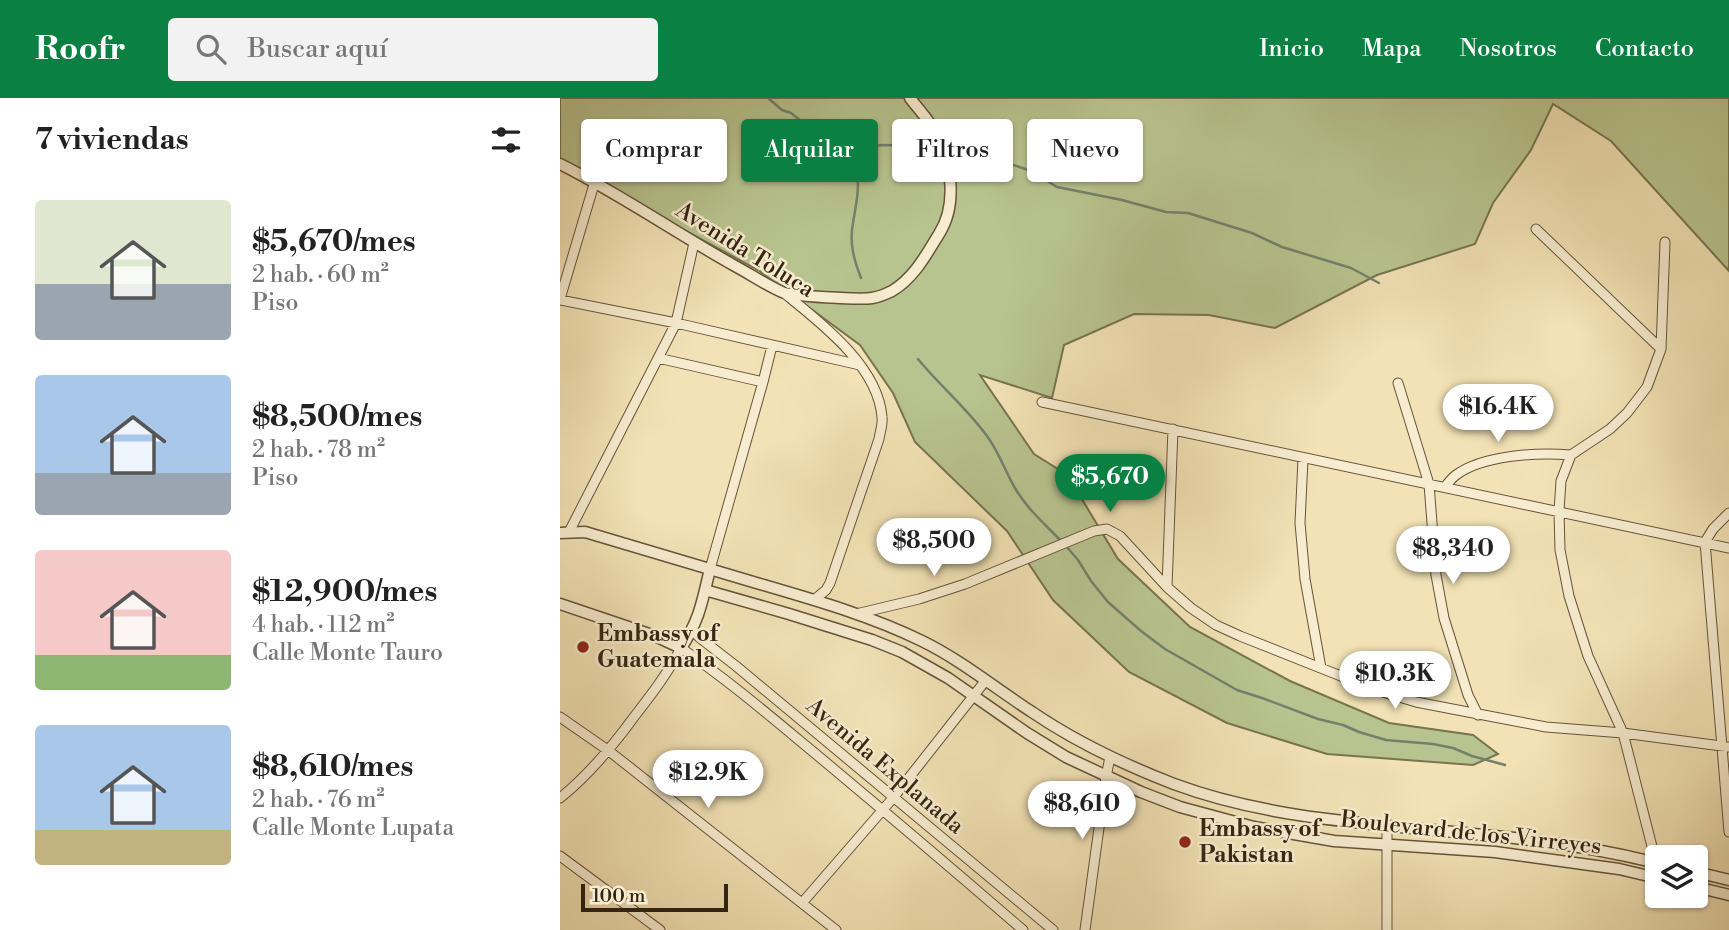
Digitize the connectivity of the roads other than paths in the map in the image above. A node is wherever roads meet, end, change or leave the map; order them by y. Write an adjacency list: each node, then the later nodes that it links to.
1 (910, 98): 9 (street)
2 (560, 164): 3 (street, Avenida Toluca)
3 (581, 174)
4 (595, 182): 10 (street)
5 (597, 182): 8 (street, Avenida Toluca)
6 (1535, 229): 13 (street)
7 (1665, 242): 13 (street)
8 (694, 243): 9 (street, Avenida Toluca); 11 (street)
9 (784, 293): 15 (street, Avenida Toluca)
10 (560, 299): 11 (street)
11 (676, 323): 12 (street); 14 (street)
12 (772, 346): 15 (street); 16 (street)
13 (1661, 349): 20 (street)
14 (657, 358): 16 (street); 26 (street)
15 (860, 365): 32 (street, Avenida Toluca)
16 (763, 383): 29 (street)
17 (1398, 383): 22 (street)
18 (1042, 402): 19 (street)
19 (1173, 429): 21 (street); 30 (street)
20 (1571, 455): 23 (street); 24 (street)
21 (1303, 459): 22 (street); 37 (street)
22 (1429, 484): 23 (street); 40 (street)
23 (1445, 488): 24 (street)
24 (1559, 511): 27 (street); 42 (street)
25 (1729, 513): 27 (street)
26 (562, 533): 29 (street, Boulevard de los Virreyes)
27 (1705, 542): 28 (street); 43 (street)
28 (1729, 548)
29 (710, 569): 31 (street); 32 (street, Boulevard de los Virreyes)
30 (1167, 587): 34 (street); 37 (street)
31 (705, 590): 35 (street); 39 (street, Boulevard de los Virreyes)
32 (814, 600): 34 (street, Boulevard de los Virreyes)
33 (560, 604): 36 (street)
34 (855, 614): 38 (street, Boulevard de los Virreyes)
35 (692, 630): 36 (street); 47 (street, Avenida Explanada)
36 (681, 648): 44 (street); 49 (street, Avenida Explanada)
37 (1321, 668): 40 (street)
38 (986, 680): 39 (street); 45 (street, Boulevard de los Virreyes)
39 (974, 696): 46 (street, Boulevard de los Virreyes); 47 (street)
40 (1478, 715): 42 (street)
41 (560, 717): 44 (street)
42 (1623, 733): 43 (street); 52 (street)
43 (1725, 746): 51 (street)
44 (609, 751): 48 (street); 61 (street)
45 (1110, 757): 46 (street); 50 (street, Boulevard de los Virreyes)
46 (1106, 777): 53 (street, Boulevard de los Virreyes); 66 (street)
47 (893, 797): 49 (street); 65 (street, Avenida Explanada)
48 (560, 798)
49 (883, 810): 61 (street); 64 (street, Avenida Explanada)
50 (1387, 826): 53 (street); 55 (street, Boulevard de los Virreyes)
51 (1729, 832)
52 (1652, 845)
53 (1387, 846): 56 (street, Boulevard de los Virreyes); 67 (street)
54 (560, 856): 62 (street)
55 (1645, 861)
56 (1645, 875)
57 (1708, 875): 58 (street)
58 (1729, 880)
59 (1708, 890): 60 (street)
60 (1729, 895)
61 (802, 903): 63 (street)
62 (660, 930)
63 (836, 930)
64 (1023, 930)
65 (1052, 930)
66 (1085, 930)
67 (1387, 930)

